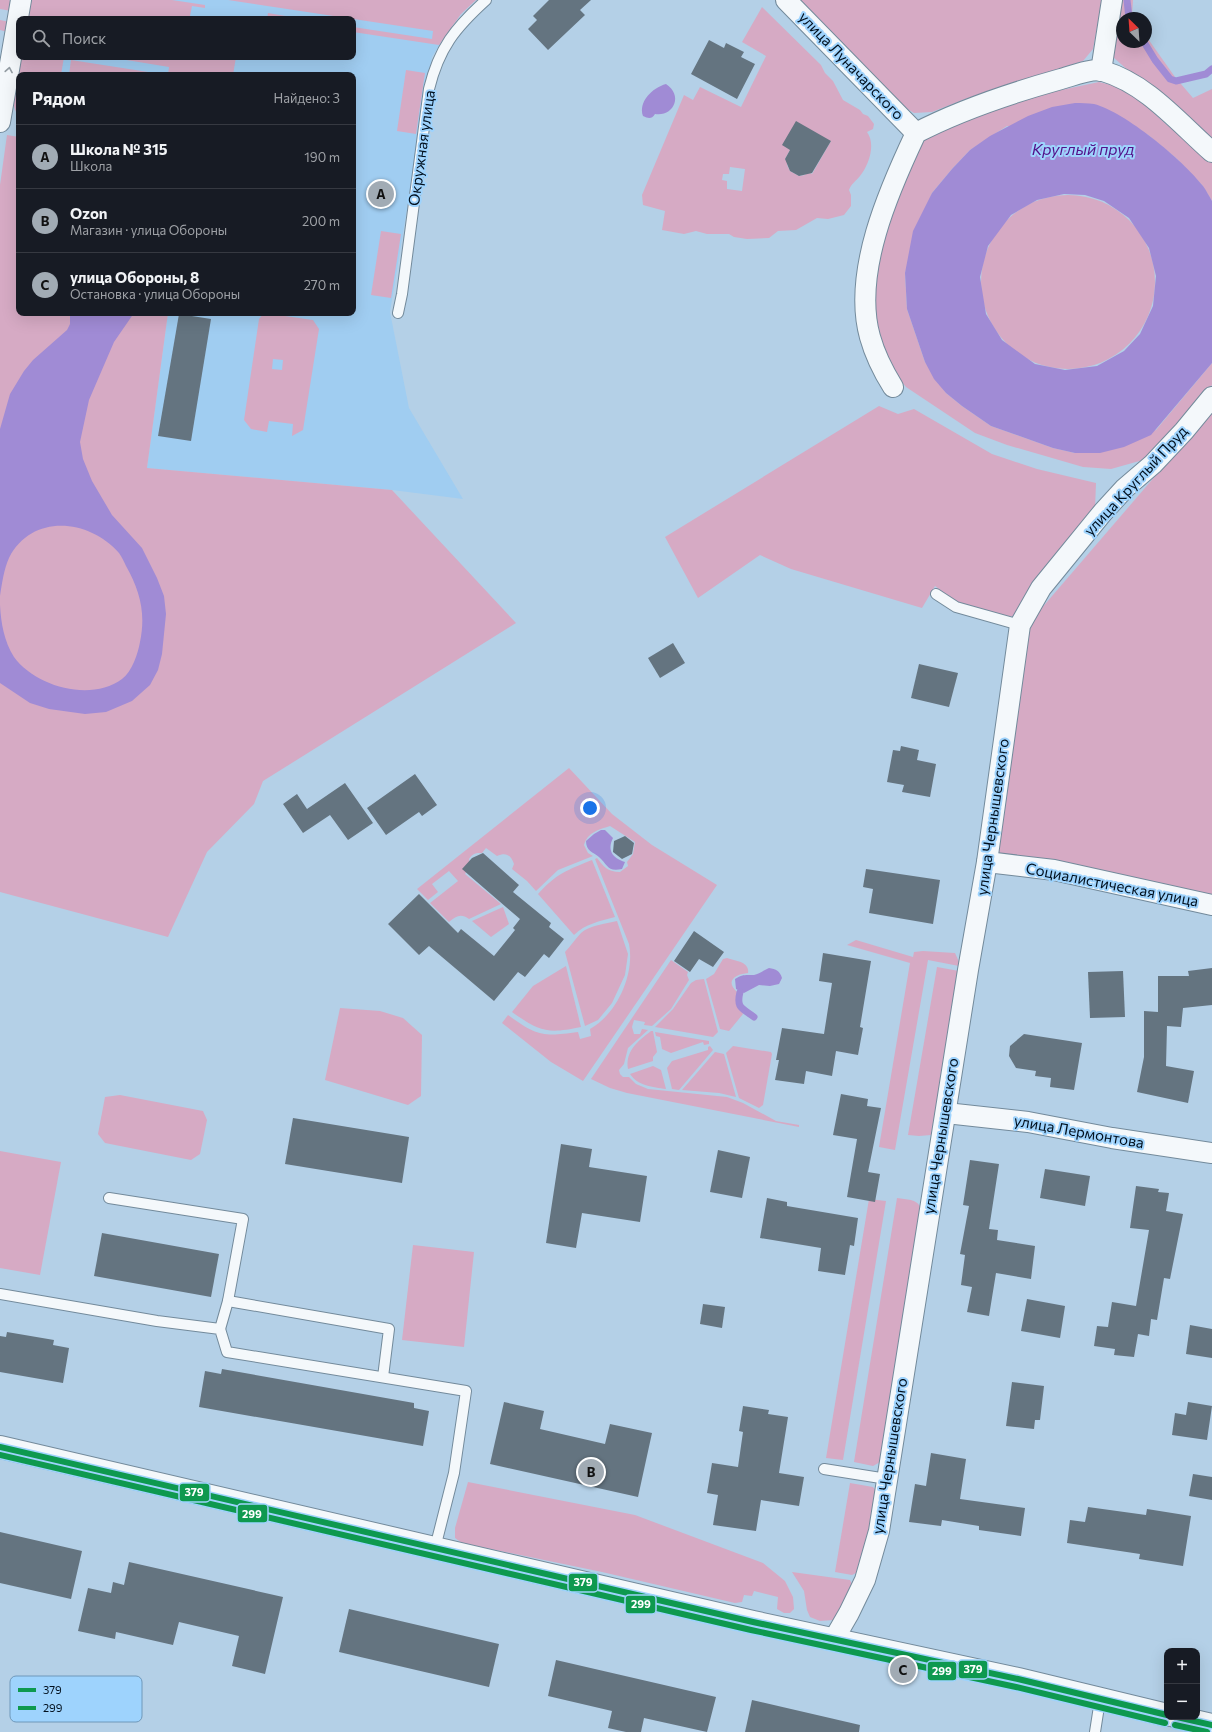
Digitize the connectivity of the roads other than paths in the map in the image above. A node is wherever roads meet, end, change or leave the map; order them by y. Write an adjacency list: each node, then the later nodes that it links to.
1 (21, 0): 5 (street, one-way to 1)
2 (486, 0): 11 (lane, Окружная улица)
3 (786, 0): 9 (street, улица Луначарского)
4 (1112, 0): 7 (street)
5 (18, 16)
6 (16, 29): 8 (street, one-way to 6)
7 (1101, 71): 9 (street); 10 (street)
8 (0, 122)
9 (916, 132): 12 (street)
10 (1212, 152)
11 (398, 313)
12 (893, 387)
13 (1212, 397): 15 (street, улица Круглый Пруд)
14 (936, 594): 15 (lane)
15 (1020, 625): 16 (street, улица Чернышевского)
16 (988, 862): 17 (street, Социалистическая улица); 18 (street, улица Чернышевского)
17 (1212, 905)
18 (946, 1113): 19 (street, улица Лермонтова); 27 (street, улица Чернышевского)
19 (1212, 1154)
20 (109, 1198): 22 (lane)
21 (0, 1294): 23 (lane)
22 (228, 1301): 23 (lane); 24 (lane)
23 (220, 1329): 24 (lane)
24 (383, 1377): 28 (lane)
25 (0, 1447): 28 (street)
26 (824, 1468): 27 (lane)
27 (887, 1479): 29 (street, улица Чернышевского)
28 (435, 1548): 29 (street)
29 (834, 1639): 30 (street)
30 (1100, 1700): 31 (street); 34 (lane)
31 (1164, 1714)
32 (1190, 1720): 33 (street)
33 (1212, 1725)
34 (1095, 1732)

